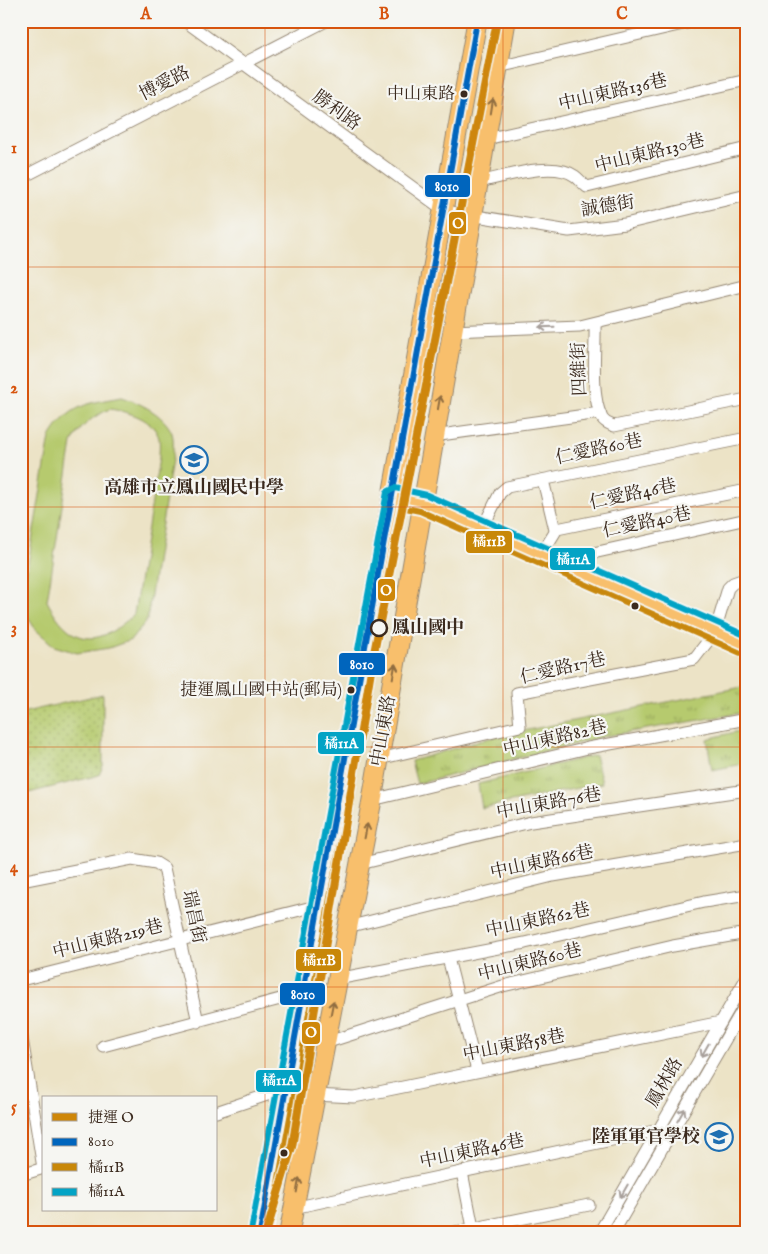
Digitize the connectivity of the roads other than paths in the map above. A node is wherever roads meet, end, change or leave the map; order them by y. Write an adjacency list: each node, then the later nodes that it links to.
1 (185, 21): 6 (street, 勝利路)
2 (326, 21): 6 (street, 博愛路)
3 (477, 21): 14 (main road, 中山東路)
4 (506, 21): 7 (main road, 中山東路)
5 (696, 21): 7 (street)
6 (242, 64): 11 (street, 博愛路); 14 (street, 勝利路)
7 (498, 67): 9 (main road, 中山東路, one-way to 7)
8 (747, 80): 9 (street, 中山東路136巷)
9 (486, 140): 12 (main road, 中山東路)
10 (747, 148): 12 (street, 中山東路130巷)
11 (21, 178)
12 (479, 182): 15 (main road, 中山東路)
13 (747, 195): 15 (street, 誠德街)
14 (445, 211): 15 (street, 勝利路); 25 (main road, 中山東路)
15 (473, 217): 18 (main road, 中山東路)
16 (747, 286): 17 (street, 四維街)
17 (595, 323): 18 (street, one-way to 18); 20 (street, 四維街)
18 (451, 331): 21 (main road, 中山東路, one-way to 18)
19 (747, 400): 20 (street, 四維街)
20 (600, 413): 21 (street)
21 (433, 436): 26 (main road, 中山東路)
22 (747, 438): 23 (street, 仁愛路60巷)
23 (543, 480): 28 (street, 仁愛路60巷); 29 (street)
24 (747, 490): 29 (street, 仁愛路46巷)
25 (394, 497): 26 (main road); 42 (main road, 中山東路)
26 (423, 504): 28 (main road); 35 (main road, 中山東路, one-way to 26)
27 (747, 519): 30 (street, 仁愛路40巷)
28 (482, 529): 30 (main road)
29 (555, 530): 30 (street)
30 (548, 558): 32 (main road)
31 (747, 578): 32 (street)
32 (715, 632): 33 (main road); 35 (street, 仁愛路17巷)
33 (747, 646)
34 (747, 719): 37 (street, 中山東路82巷)
35 (379, 759): 37 (main road, 中山東路)
36 (747, 790): 39 (street, 中山東路76巷)
37 (372, 800): 39 (main road, 中山東路, one-way to 37)
38 (747, 843): 43 (street, 中山東路66巷)
39 (360, 864): 43 (main road, 中山東路)
40 (21, 881): 45 (street, 瑞昌街)
41 (747, 895): 46 (street, 中山東路62巷)
42 (320, 906): 45 (street, 中山東路219巷); 50 (main road, 中山東路)
43 (348, 927): 48 (main road, 中山東路)
44 (747, 933): 51 (street, 中山東路60巷)
45 (180, 940): 49 (street, 中山東路219巷); 53 (street, 瑞昌街)
46 (448, 958): 48 (street, 中山東路62巷); 51 (street)
47 (747, 977): 54 (street, 鳳林路)
48 (337, 979): 56 (main road, 中山東路, one-way to 48)
49 (21, 980)
50 (303, 992): 53 (street); 59 (main road, 中山東路)
51 (459, 1000): 56 (street, 中山東路60巷); 58 (street)
52 (747, 1002): 74 (street, 鳳林路, one-way to 52)
53 (198, 1022): 57 (street)
54 (721, 1022): 58 (street, 中山東路58巷); 62 (street, 鳳林路, one-way to 62)
55 (21, 1032): 63 (street)
56 (325, 1043): 60 (main road, 中山東路)
57 (103, 1046)
58 (477, 1071): 60 (street, 中山東路58巷)
59 (285, 1089): 60 (street, 中山東路58巷); 61 (street); 70 (main road, 中山東路)
60 (314, 1095): 68 (main road, 中山東路, one-way to 60)
61 (218, 1111)
62 (659, 1130): 65 (street, 中山東路46巷); 73 (street, 鳳林路, one-way to 73)
63 (42, 1162)
64 (42, 1168): 66 (street)
65 (462, 1172): 68 (street, 中山東路46巷); 69 (street)
66 (21, 1175)
67 (589, 1204): 69 (street)
68 (294, 1208): 71 (main road, 中山東路)
69 (473, 1230): 72 (street)
70 (260, 1233)
71 (289, 1233)
72 (450, 1233)
73 (599, 1233)
74 (613, 1233)

